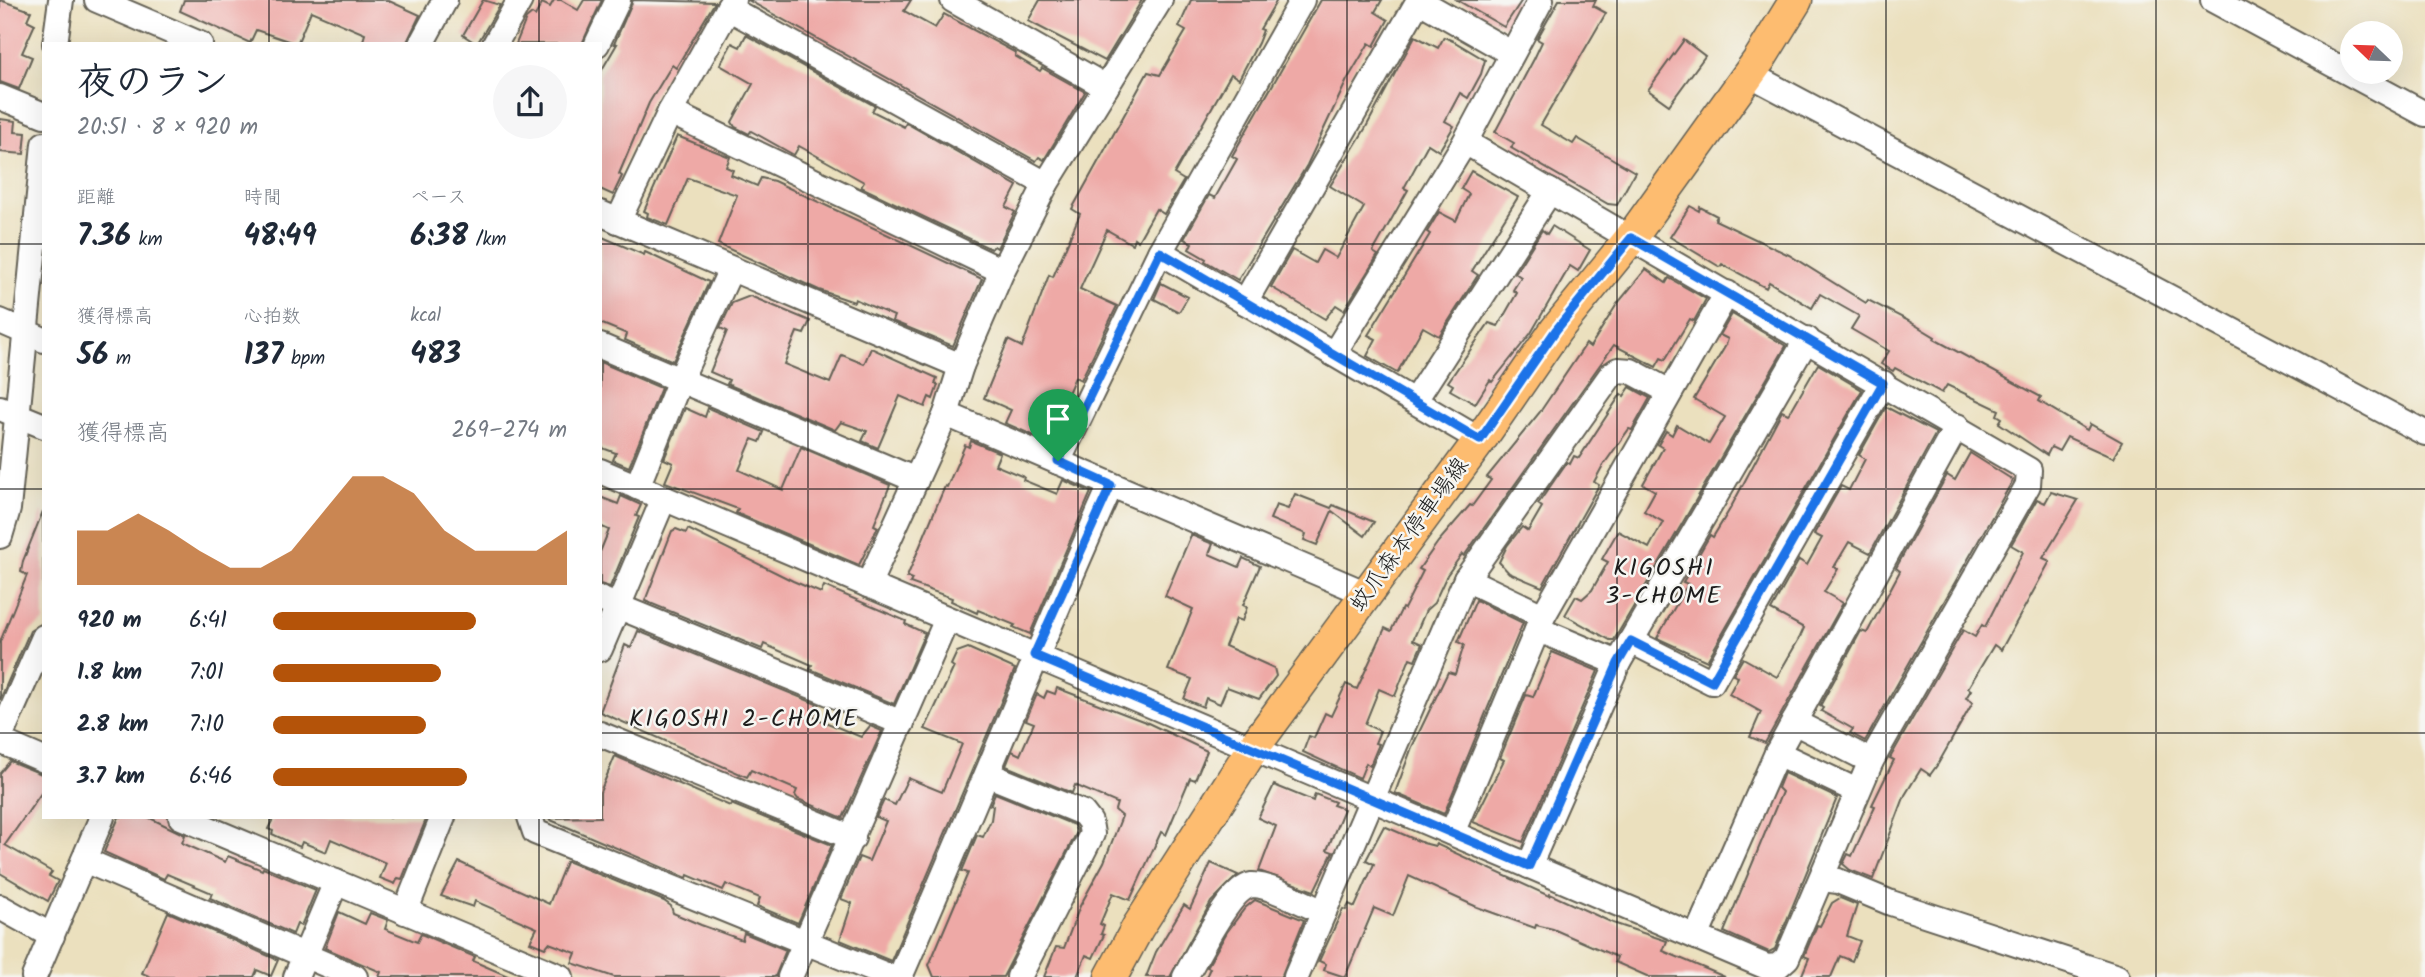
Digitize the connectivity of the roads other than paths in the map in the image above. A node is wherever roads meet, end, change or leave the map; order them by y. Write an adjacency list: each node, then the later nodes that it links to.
1 (61, 0): 14 (street)
2 (97, 0): 15 (street)
3 (520, 0): 17 (street)
4 (618, 0): 18 (street)
5 (953, 0): 21 (street)
6 (1160, 0): 21 (street)
7 (1302, 0): 32 (street)
8 (1418, 0): 19 (street); 36 (street)
9 (1541, 0): 19 (street)
10 (1796, 0): 20 (main road, 蚊爪森本停車場線)
11 (2213, 0): 25 (street)
12 (440, 1): 16 (street)
13 (731, 4): 23 (street); 28 (street)
14 (55, 42)
15 (195, 42)
16 (422, 42)
17 (496, 42)
18 (598, 42)
19 (1511, 53): 26 (street)
20 (1749, 74): 31 (main road, 蚊爪森本停車場線); 51 (street)
21 (1107, 87): 28 (street)
22 (0, 97): 24 (street)
23 (670, 112): 30 (street); 34 (street)
24 (42, 114)
25 (2425, 114)
26 (1465, 142): 29 (street); 41 (street)
27 (42, 182): 38 (street)
28 (1046, 184): 34 (street)
29 (1550, 191): 31 (street); 46 (street)
30 (609, 217): 33 (street)
31 (1631, 238): 35 (street); 52 (main road, 蚊爪森本停車場線)
32 (1160, 252): 36 (street); 53 (street)
33 (731, 269): 42 (street); 43 (street)
34 (1002, 271): 42 (street)
35 (1727, 293): 39 (street); 45 (street)
36 (1245, 302): 41 (street)
37 (0, 321): 38 (street)
38 (34, 336): 47 (street)
39 (1807, 339): 44 (street); 67 (street)
40 (602, 347): 43 (street)
41 (1334, 354): 46 (street)
42 (961, 366): 48 (street)
43 (680, 380): 55 (street); 57 (street)
44 (1883, 383): 50 (street); 67 (street)
45 (1670, 392): 60 (street); 65 (street)
46 (1415, 400): 52 (street)
47 (9, 412): 49 (street); 59 (street)
48 (946, 414): 53 (street); 55 (street)
49 (42, 425)
50 (1957, 426): 71 (street); 78 (street)
51 (2425, 433)
52 (1480, 440): 62 (main road, 蚊爪森本停車場線)
53 (1058, 461): 56 (street)
54 (602, 472): 57 (street)
55 (916, 480): 61 (street)
56 (1111, 485): 62 (street); 69 (street)
57 (637, 487): 58 (street)
58 (664, 498): 61 (street); 63 (street)
59 (0, 536)
60 (1466, 579): 65 (street); 81 (street)
61 (869, 585): 64 (street)
62 (1367, 594): 75 (main road, 蚊爪森本停車場線)
63 (609, 602): 66 (street); 72 (street)
64 (947, 619): 69 (street); 72 (street)
65 (1540, 623): 70 (street); 86 (street)
66 (602, 639)
67 (1631, 641): 70 (street)
68 (42, 642): 74 (street)
69 (1034, 655): 75 (street); 79 (street)
70 (1618, 663): 89 (street)
71 (1794, 722): 76 (street); 78 (street)
72 (902, 723): 87 (street)
73 (602, 735): 87 (street)
74 (0, 739): 77 (street)
75 (1253, 748): 81 (street); 106 (main road, 蚊爪森本停車場線)
76 (1777, 752): 80 (street); 96 (street)
77 (42, 759)
78 (1871, 761): 80 (street)
79 (989, 775): 104 (street); 105 (street)
80 (1857, 791): 90 (street)
81 (1372, 799): 86 (street); 94 (street)
82 (101, 819): 88 (street)
83 (186, 819): 91 (street)
84 (442, 819): 93 (street)
85 (531, 819): 97 (street)
86 (1452, 833): 89 (street)
87 (853, 838): 97 (street)
88 (84, 860): 95 (street); 98 (street)
89 (1529, 866): 96 (street)
90 (1822, 879): 96 (street); 109 (street)
91 (336, 882): 93 (street); 98 (street)
92 (0, 908): 95 (street)
93 (405, 912): 101 (street)
94 (1324, 912): 107 (street); 108 (street)
95 (52, 936): 99 (street)
96 (1696, 937)
97 (806, 942): 102 (street); 103 (street)
98 (301, 967): 100 (street)
99 (34, 977)
100 (355, 977)
101 (561, 977)
102 (790, 977)
103 (891, 977)
104 (900, 977)
105 (1019, 977)
106 (1111, 977)
107 (1185, 977)
108 (1296, 977)
109 (2117, 977)

